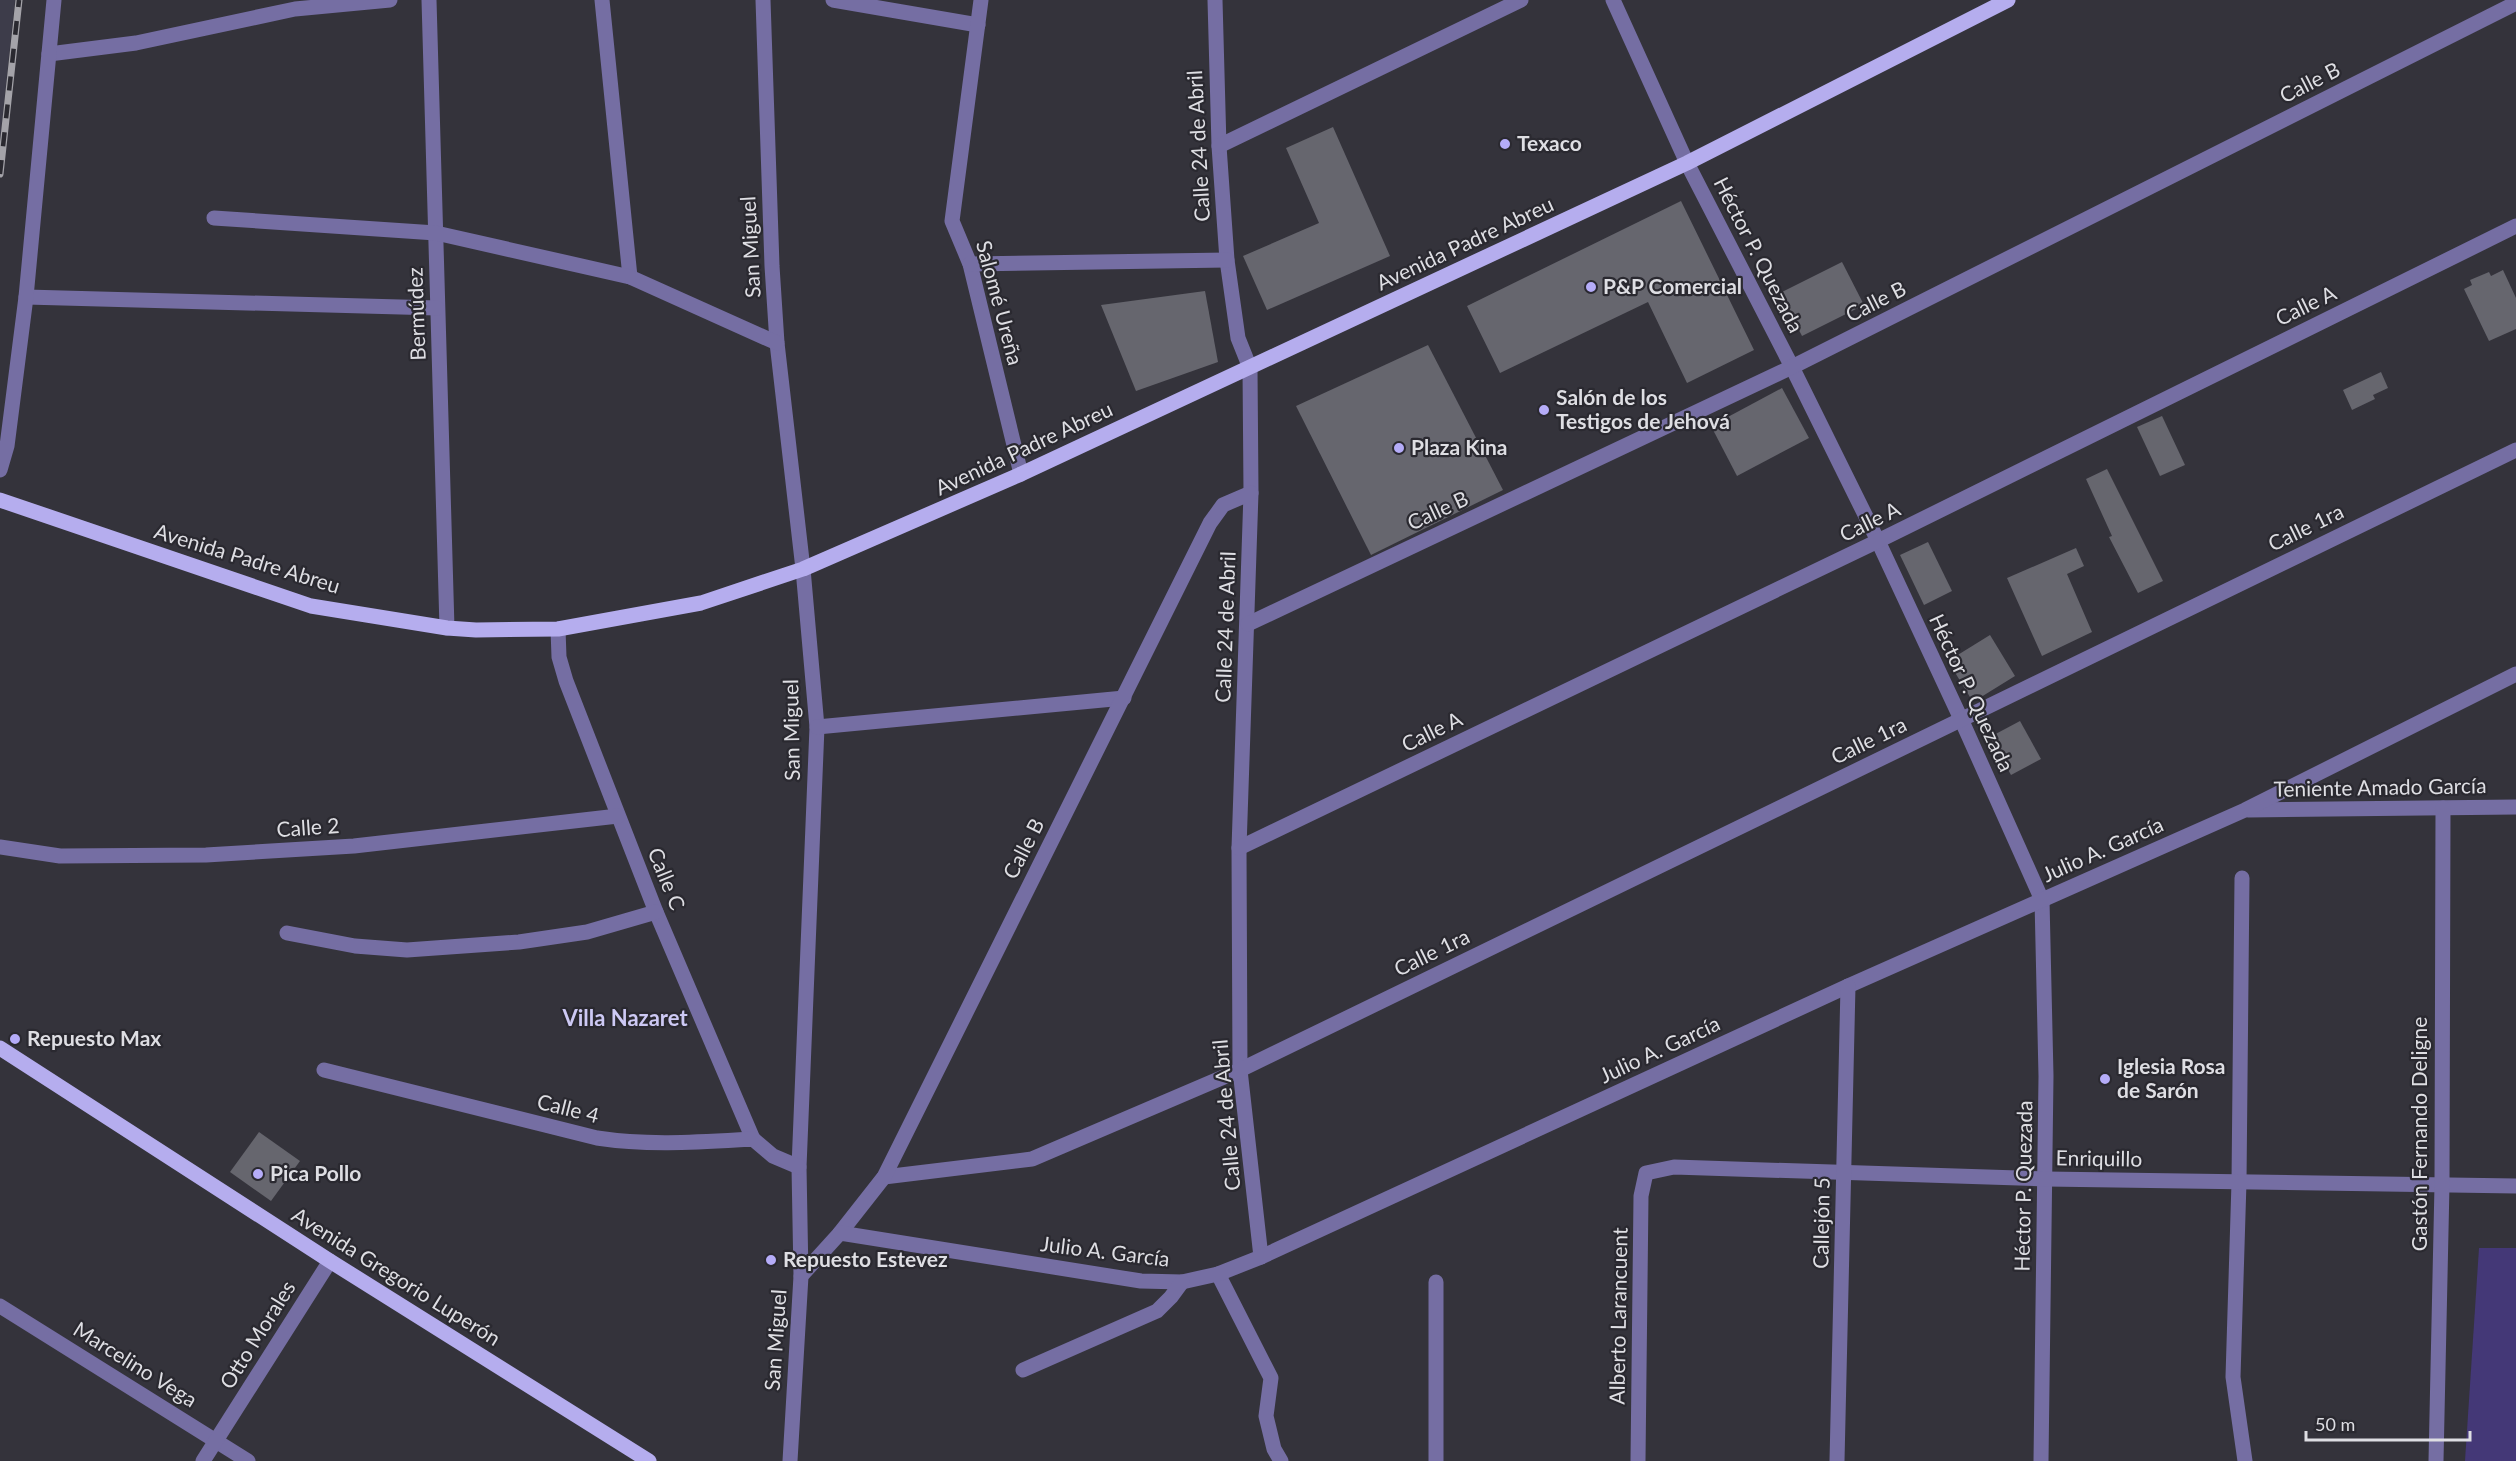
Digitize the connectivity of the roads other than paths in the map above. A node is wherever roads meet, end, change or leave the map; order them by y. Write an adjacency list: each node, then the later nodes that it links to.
1 (54, 0): 14 (street)
2 (390, 0): 14 (street)
3 (429, 0): 19 (street, Bermúdez)
4 (602, 0): 22 (street)
5 (763, 0): 25 (street, San Miguel)
6 (833, 0): 13 (street)
7 (981, 0): 13 (street, Salomé Ureña)
8 (1215, 0): 15 (street, Calle 24 de Abril)
9 (1521, 0): 15 (street)
10 (1613, 0): 16 (street, Héctor P. Quezada)
11 (2008, 0): 16 (main road, Avenida Padre Abreu)
12 (2516, 3): 26 (street, Calle B)
13 (978, 25): 21 (street, Salomé Ureña)
14 (49, 54): 23 (street)
15 (1219, 146): 20 (street, Calle 24 de Abril)
16 (1687, 163): 26 (street, Héctor P. Quezada); 27 (main road, Avenida Padre Abreu)
17 (214, 218): 19 (street)
18 (2516, 226): 33 (street, Calle A)
19 (436, 233): 22 (street); 24 (street, Bermúdez)
20 (1227, 260): 21 (street); 27 (street, Calle 24 de Abril)
21 (970, 264): 30 (street, Salomé Ureña)
22 (630, 277): 25 (street)
23 (26, 297): 24 (street); 29 (street)
24 (437, 308): 36 (street, Bermúdez)
25 (777, 343): 34 (street, San Miguel)
26 (1792, 367): 33 (street, Héctor P. Quezada); 35 (street, Calle B)
27 (1250, 368): 30 (main road, Avenida Padre Abreu); 31 (street, Calle 24 de Abril)
28 (2516, 450): 40 (street, Calle 1ra)
29 (0, 470)
30 (1021, 474): 34 (main road, Avenida Padre Abreu)
31 (1251, 493): 35 (street, Calle 24 de Abril); 39 (street, Calle B)
32 (0, 500): 36 (main road, Avenida Padre Abreu)
33 (1878, 542): 40 (street, Héctor P. Quezada); 47 (street, Calle A)
34 (804, 569): 37 (main road, Avenida Padre Abreu); 41 (street, San Miguel)
35 (1248, 624): 47 (street, Calle 24 de Abril)
36 (447, 628): 37 (main road, Avenida Padre Abreu)
37 (558, 629): 45 (street, Calle C)
38 (2516, 675): 44 (street, Julio A. García)
39 (1124, 698): 41 (street); 60 (street, Calle B)
40 (1962, 719): 49 (street, Héctor P. Quezada); 55 (street, Calle 1ra)
41 (817, 727): 57 (street, San Miguel)
42 (2516, 807): 43 (street, Teniente Amado García)
43 (2443, 808): 44 (street, Teniente Amado García); 63 (street, Gastón Fernando Deligne)
44 (2245, 810): 49 (street, Julio A. García)
45 (618, 816): 46 (street, Calle 2); 50 (street, Calle C)
46 (0, 847)
47 (1239, 848): 55 (street, Calle 24 de Abril)
48 (2242, 878): 62 (street)
49 (2042, 900): 52 (street, Julio A. García); 61 (street, Héctor P. Quezada)
50 (656, 912): 51 (street); 56 (street, Calle C)
51 (287, 933)
52 (1848, 986): 58 (street, Callejón 5); 66 (street, Julio A. García)
53 (0, 1048): 67 (main road, Avenida Gregorio Luperón)
54 (324, 1070): 56 (street, Calle 4)
55 (1240, 1070): 60 (street, Calle 1ra); 66 (street, Calle 24 de Abril)
56 (753, 1139): 57 (street)
57 (799, 1167): 69 (street, San Miguel)
58 (1844, 1172): 59 (street, Enriquillo); 61 (street, Enriquillo); 82 (street, Callejón 5)
59 (1646, 1173): 81 (street, Alberto Larancuent)
60 (884, 1177): 65 (street, Calle B)
61 (2046, 1179): 62 (street, Enriquillo); 83 (street, Héctor P. Quezada)
62 (2239, 1182): 63 (street, Enriquillo); 84 (street)
63 (2442, 1185): 64 (street, Enriquillo); 85 (street, Gastón Fernando Deligne)
64 (2516, 1186)
65 (840, 1233): 69 (street); 70 (street, Julio A. García)
66 (1262, 1257): 68 (street, Julio A. García)
67 (330, 1261): 74 (street, Otto Morales); 77 (main road, Avenida Gregorio Luperón)
68 (1218, 1274): 70 (street, Julio A. García); 79 (street)
69 (801, 1276): 78 (street, San Miguel)
70 (1182, 1282): 73 (street)
71 (1436, 1282): 80 (street)
72 (0, 1306): 74 (street, Marcelino Vega)
73 (1023, 1370)
74 (216, 1441): 75 (street, Otto Morales); 76 (street, Marcelino Vega)
75 (203, 1461)
76 (248, 1461)
77 (649, 1461)
78 (790, 1461)
79 (1281, 1461)
80 (1436, 1461)
81 (1638, 1461)
82 (1837, 1461)
83 (2041, 1461)
84 (2245, 1461)
85 (2436, 1461)

